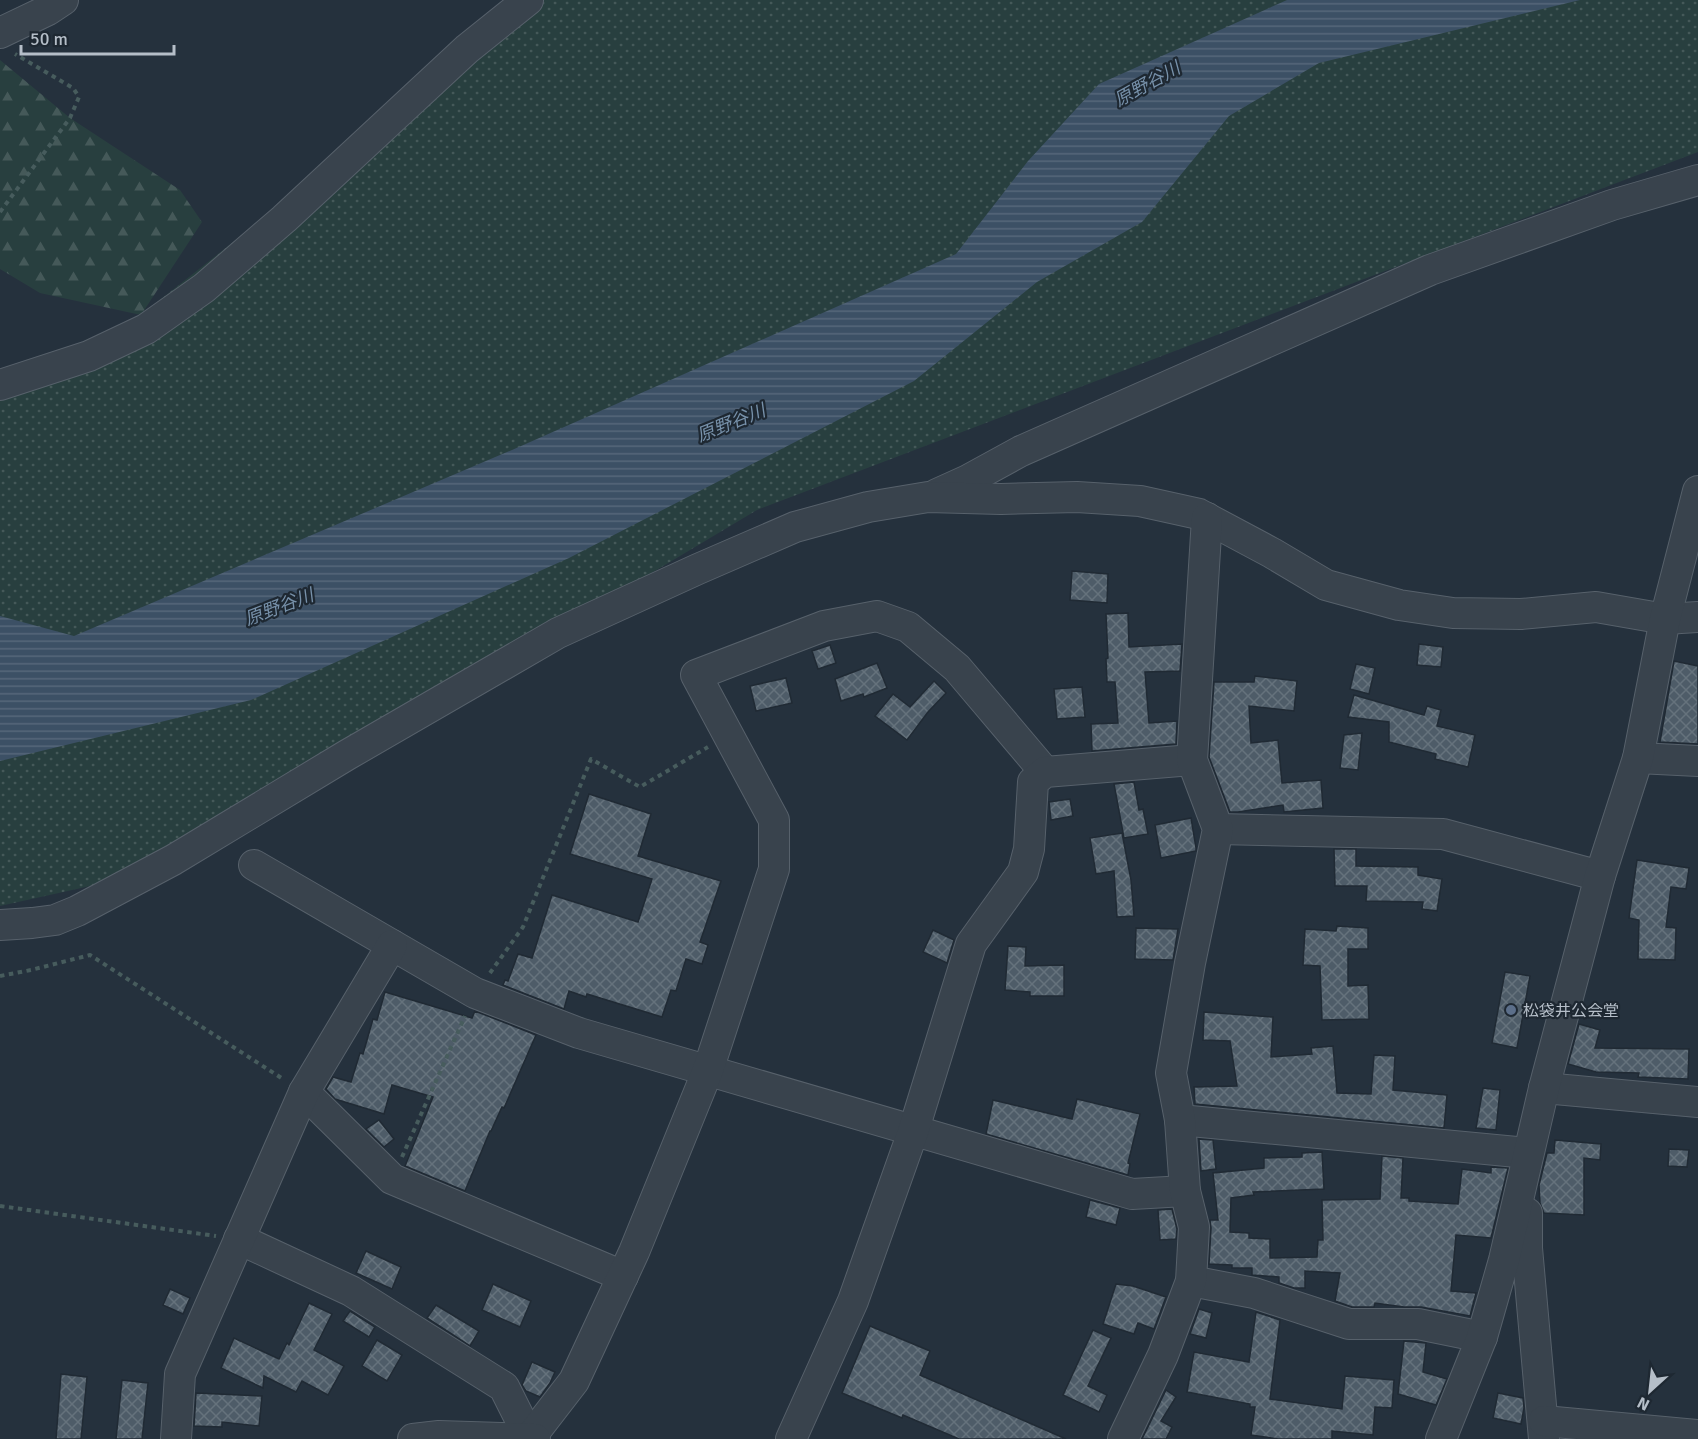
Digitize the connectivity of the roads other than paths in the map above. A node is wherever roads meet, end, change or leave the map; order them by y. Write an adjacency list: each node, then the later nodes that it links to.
1 (63, 0): 3 (street)
2 (528, 0): 5 (street)
3 (5, 42)
4 (1698, 180): 7 (street)
5 (0, 385)
6 (1698, 491): 10 (street)
7 (928, 497): 8 (street); 18 (street)
8 (1207, 518): 10 (street); 12 (street)
9 (1698, 617): 10 (street)
10 (1665, 619): 11 (street)
11 (1638, 758): 13 (street); 17 (street)
12 (1192, 760): 14 (street); 15 (street)
13 (1698, 761)
14 (1045, 772): 20 (street); 25 (street)
15 (1218, 829): 17 (street); 24 (street)
16 (254, 866): 19 (street)
17 (1600, 876): 21 (street)
18 (0, 926)
19 (392, 945): 20 (street); 22 (street)
20 (708, 1070): 25 (street); 29 (street)
21 (1544, 1088): 23 (street); 26 (street)
22 (304, 1092): 28 (street); 29 (street)
23 (1698, 1102)
24 (1180, 1120): 26 (street); 27 (street)
25 (914, 1129): 27 (street); 39 (street)
26 (1528, 1153): 31 (street); 32 (street)
27 (1185, 1191): 30 (street)
28 (239, 1239): 35 (street); 37 (street)
29 (623, 1276): 37 (street)
30 (1191, 1281): 31 (street); 40 (street)
31 (1482, 1337): 41 (street)
32 (1544, 1430): 33 (street)
33 (1698, 1435)
34 (498, 1438): 36 (street); 37 (street)
35 (176, 1439)
36 (413, 1439)
37 (530, 1439): 38 (street)
38 (535, 1439)
39 (791, 1439)
40 (1123, 1439)
41 (1442, 1439)

